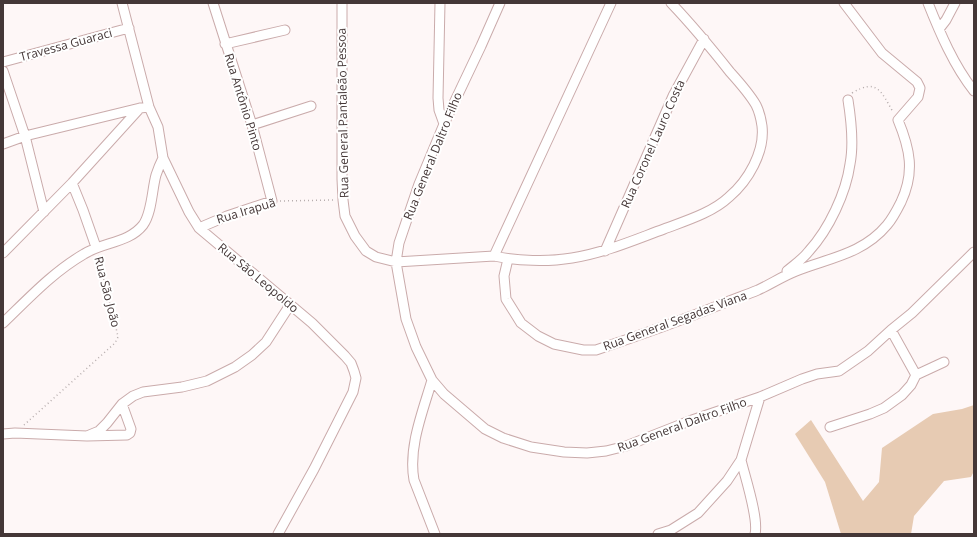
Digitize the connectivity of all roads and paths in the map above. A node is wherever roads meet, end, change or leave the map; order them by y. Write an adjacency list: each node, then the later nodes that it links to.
1 (122, 3): 11 (street, Rua São Leopoldo)
2 (213, 3): 15 (street, Rua Antônio Pinto)
3 (342, 3): 29 (street, Rua General Pantaleão Pessoa)
4 (440, 3): 23 (street)
5 (500, 3): 23 (street, Rua General Daltro Filho)
6 (611, 3): 37 (street)
7 (671, 3): 14 (street, Rua General Pantaleão Pessoa)
8 (844, 3): 22 (street)
9 (928, 3): 12 (street)
10 (955, 3): 12 (street)
11 (129, 28): 16 (street, Travessa Guaraci); 21 (street, Rua São Leopoldo)
12 (939, 29): 18 (street)
13 (285, 30): 15 (street)
14 (704, 39): 34 (street, Rua Coronel Lauro Costa); 34 (street, Rua General Pantaleão Pessoa)
15 (225, 44): 24 (street, Rua Antônio Pinto)
16 (3, 62)
17 (3, 71): 25 (street)
18 (974, 91)
19 (848, 100): 22 (path); 40 (street, Rua General Segadas Viana)
20 (311, 106): 24 (street)
21 (145, 108): 25 (street); 27 (street, Rua São Leopoldo); 28 (street)
22 (898, 120): 40 (street, Rua General Segadas Viana)
23 (444, 124): 39 (street, Rua General Daltro Filho)
24 (252, 125): 30 (street, Rua Antônio Pinto)
25 (25, 136): 26 (street); 31 (street)
26 (3, 144)
27 (163, 158): 32 (street, Rua São Leopoldo); 33 (street)
28 (72, 183): 31 (street); 33 (street, Rua São João)
29 (343, 200): 30 (path, Rua Irapuã); 39 (street, Rua General Pantaleão Pessoa)
30 (272, 201): 32 (street, Rua Irapuã)
31 (44, 212): 36 (street)
32 (199, 228): 41 (street, Rua São Leopoldo)
33 (96, 247): 42 (street); 50 (path, Rua São João)
34 (605, 252): 38 (street, Rua General Pantaleão Pessoa)
35 (974, 252): 43 (street, Rua General Daltro Filho)
36 (3, 254)
37 (494, 256): 38 (street, Rua General Pantaleão Pessoa); 39 (street, Rua General Pantaleão Pessoa)
38 (508, 259): 40 (street, Rua General Segadas Viana)
39 (396, 262): 46 (street, Rua General Daltro Filho)
40 (780, 278)
41 (290, 305): 48 (street); 56 (street, Rua São Leopoldo)
42 (3, 323)
43 (891, 330): 45 (street); 47 (street, Rua General Daltro Filho)
44 (944, 362): 45 (street)
45 (916, 375): 49 (street)
46 (432, 380): 47 (street, Rua General Daltro Filho); 57 (street)
47 (760, 397): 53 (street)
48 (122, 404): 52 (street); 52 (street)
49 (830, 427)
50 (15, 433): 51 (street); 52 (street)
51 (3, 434)
52 (87, 436)
53 (741, 460): 54 (street); 55 (street)
54 (672, 532): 58 (street)
55 (755, 533)
56 (278, 534)
57 (436, 534)
58 (658, 534)

